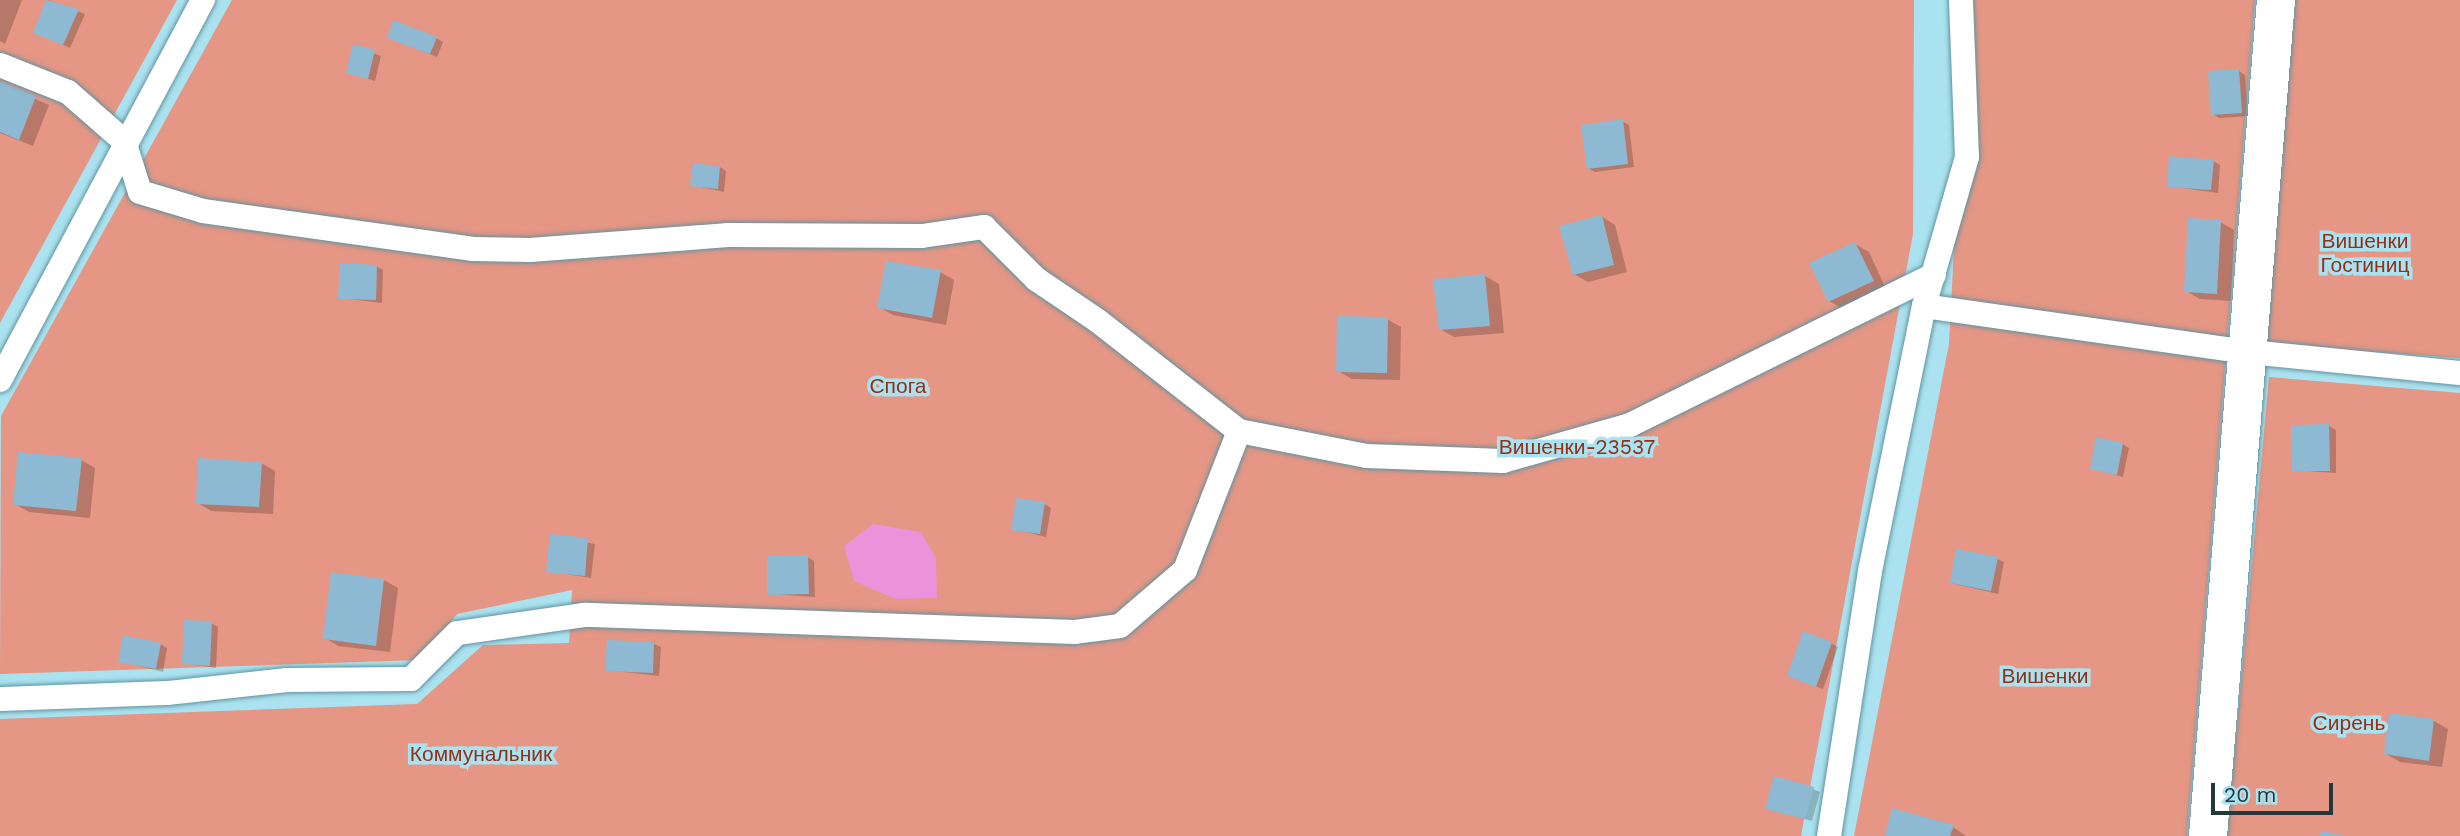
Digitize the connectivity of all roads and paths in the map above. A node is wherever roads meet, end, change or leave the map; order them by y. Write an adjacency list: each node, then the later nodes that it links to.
1 (203, 0): 5 (lane)
2 (1961, 0): 6 (lane)
3 (2276, 0): 8 (street)
4 (0, 65): 5 (lane)
5 (124, 141): 10 (lane); 11 (lane)
6 (1934, 275): 7 (lane); 11 (lane)
7 (1924, 306): 8 (lane); 13 (lane)
8 (2249, 352): 9 (lane); 14 (street)
9 (2460, 373)
10 (0, 380)
11 (1239, 431): 12 (lane)
12 (0, 699)
13 (1829, 836)
14 (2208, 836)

